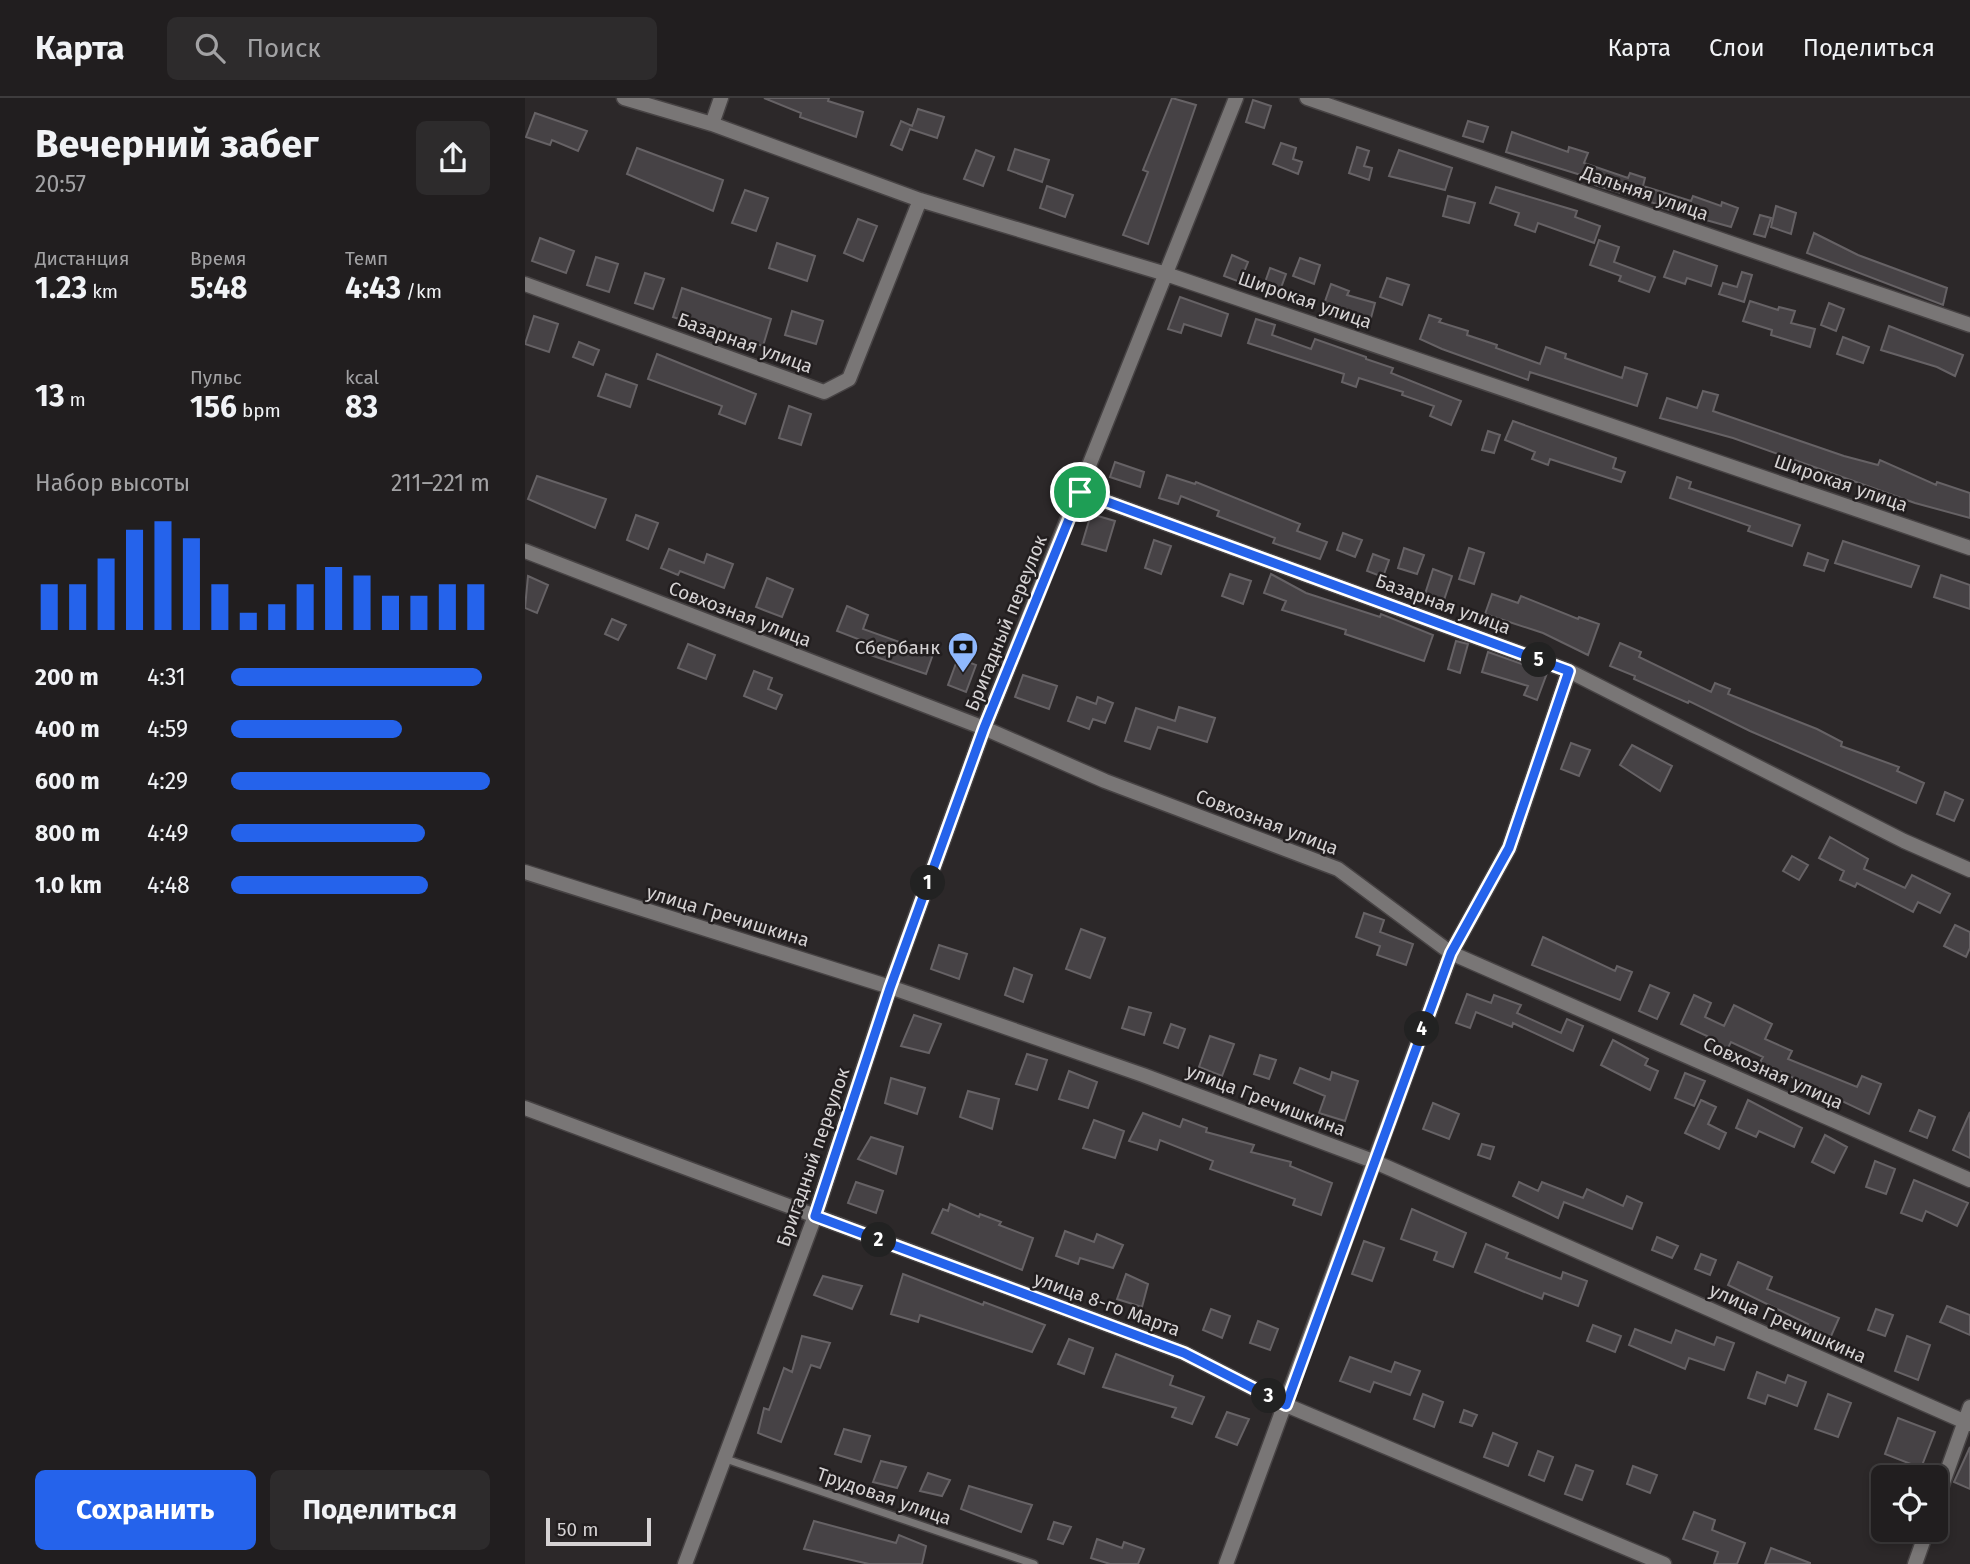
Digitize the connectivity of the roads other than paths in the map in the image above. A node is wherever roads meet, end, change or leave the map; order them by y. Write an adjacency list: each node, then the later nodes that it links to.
1 (624, 98): 5 (street, Широкая улица)
2 (721, 98): 5 (street)
3 (1236, 98): 7 (street, Бригадный переулок)
4 (1307, 98): 9 (street, Дальняя улица)
5 (712, 124): 6 (street, Широкая улица)
6 (920, 200): 7 (street, Широкая улица); 8 (street, Базарная улица)
7 (1166, 274): 10 (street, Бригадный переулок); 11 (street, Широкая улица)
8 (525, 284)
9 (1970, 325)
10 (1080, 492): 13 (street, Базарная улица); 14 (street, Бригадный переулок)
11 (1970, 548)
12 (525, 551): 14 (street, Совхозная улица)
13 (1569, 671): 15 (street, Базарная улица); 17 (street)
14 (984, 728): 17 (street, Совхозная улица); 18 (street, Бригадный переулок)
15 (1970, 870)
16 (525, 872): 18 (street, улица Гречишкина)
17 (1451, 953): 20 (street); 21 (street, Совхозная улица)
18 (890, 988): 20 (street, улица Гречишкина); 22 (street, Бригадный переулок)
19 (525, 1108): 22 (street, улица 8-го Марта)
20 (1373, 1161): 23 (street); 24 (street, улица Гречишкина)
21 (1970, 1180)
22 (815, 1216): 23 (street, улица 8-го Марта); 25 (street, Бригадный переулок)
23 (1286, 1405): 30 (street); 31 (street, улица 8-го Марта)
24 (1968, 1417): 26 (street)
25 (723, 1458): 28 (street, Бригадный переулок); 29 (lane, Трудовая улица)
26 (1948, 1470)
27 (1923, 1542): 32 (street)
28 (685, 1564)
29 (1034, 1564)
30 (1226, 1564)
31 (1664, 1564)
32 (1915, 1564)

